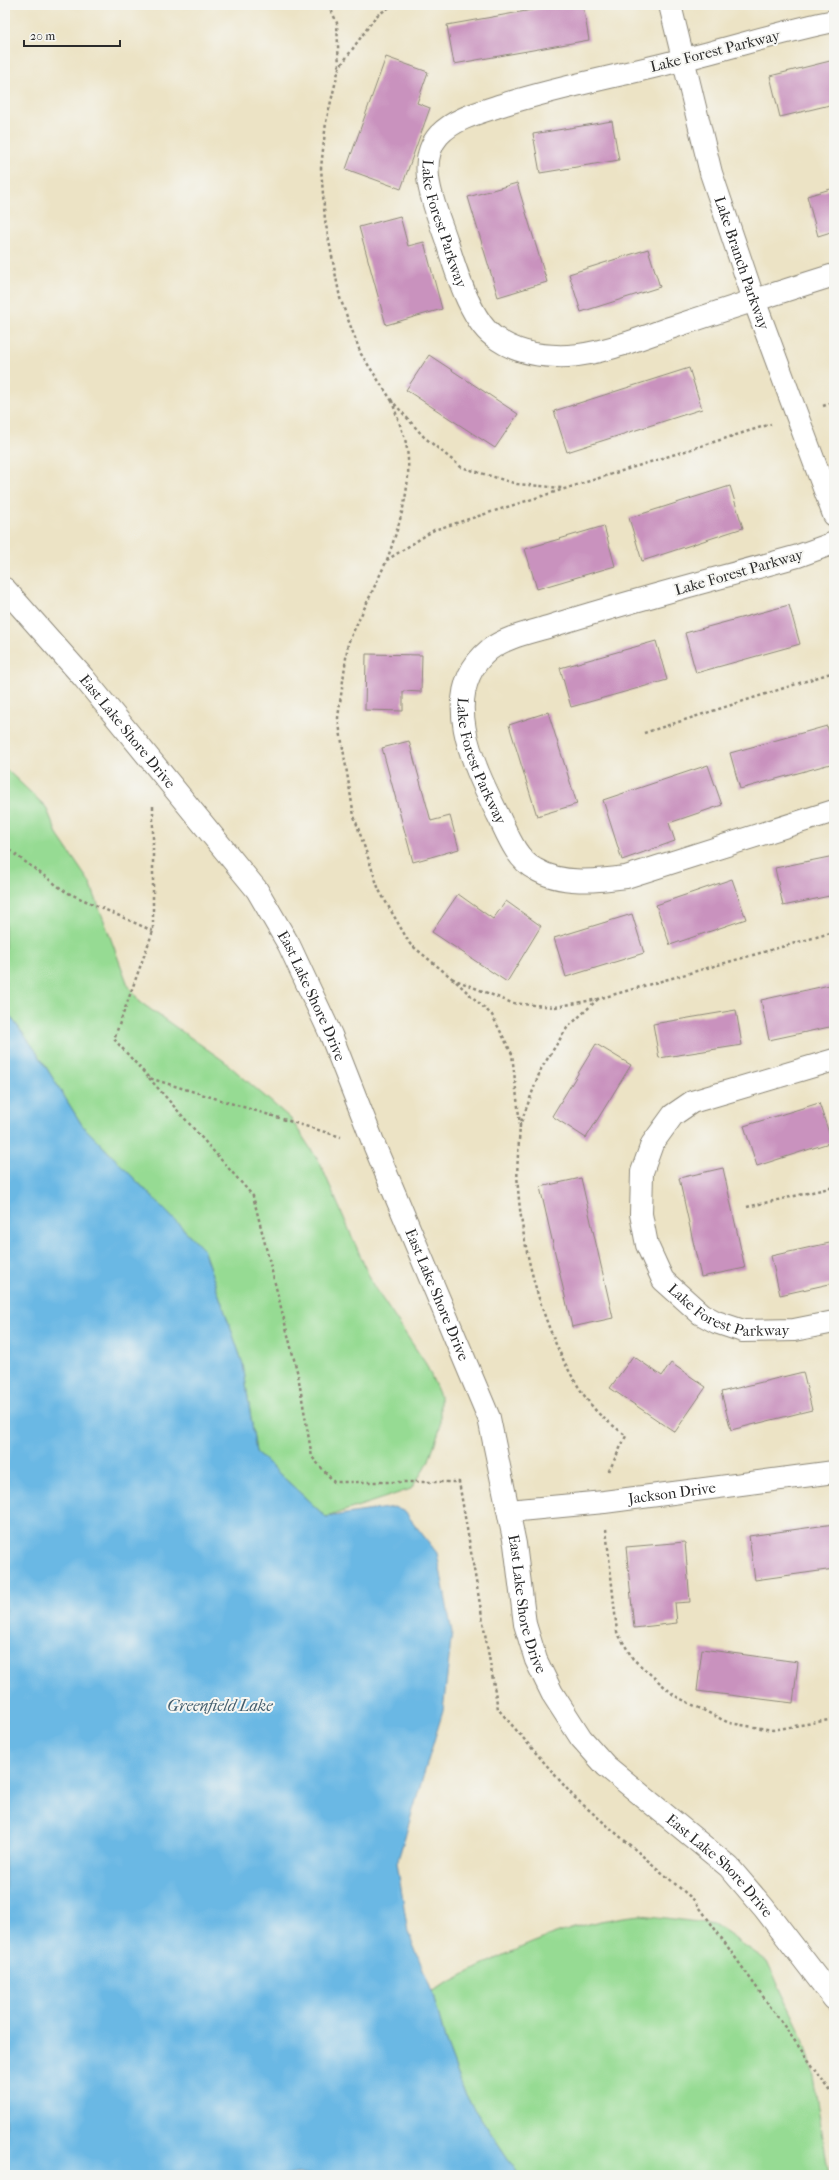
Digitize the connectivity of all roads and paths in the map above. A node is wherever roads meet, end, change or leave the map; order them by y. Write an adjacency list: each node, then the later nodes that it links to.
1 (329, 5): 6 (path)
2 (393, 5): 6 (path)
3 (670, 5): 5 (street, Lake Branch Parkway)
4 (834, 21): 5 (street, Lake Forest Parkway)
5 (682, 60): 8 (street, Lake Branch Parkway); 8 (street, Lake Forest Parkway)
6 (339, 68): 9 (path)
7 (834, 275): 8 (street, Lake Forest Parkway)
8 (754, 300): 11 (street, Lake Branch Parkway)
9 (392, 401): 12 (path); 15 (path)
10 (834, 402): 11 (path)
11 (797, 416): 12 (path); 13 (street, Lake Branch Parkway)
12 (564, 488): 15 (path)
13 (834, 515)
14 (834, 543): 20 (street, Lake Forest Parkway)
15 (386, 560): 24 (path)
16 (5, 589): 19 (street, East Lake Shore Drive)
17 (834, 672): 18 (path)
18 (644, 733)
19 (152, 764): 22 (path); 28 (street, East Lake Shore Drive)
20 (834, 811)
21 (5, 847): 22 (path)
22 (153, 931): 27 (path)
23 (834, 932): 25 (path)
24 (453, 979): 25 (path); 25 (path)
25 (598, 999)
26 (834, 1060): 31 (street, Lake Forest Parkway)
27 (149, 1078): 28 (path); 35 (path)
28 (375, 1147): 33 (street, East Lake Shore Drive)
29 (834, 1187): 30 (path)
30 (747, 1207)
31 (834, 1322)
32 (834, 1472): 33 (street, Jackson Drive)
33 (509, 1511): 34 (street, East Lake Shore Drive)
34 (834, 1999)
35 (834, 2096)

